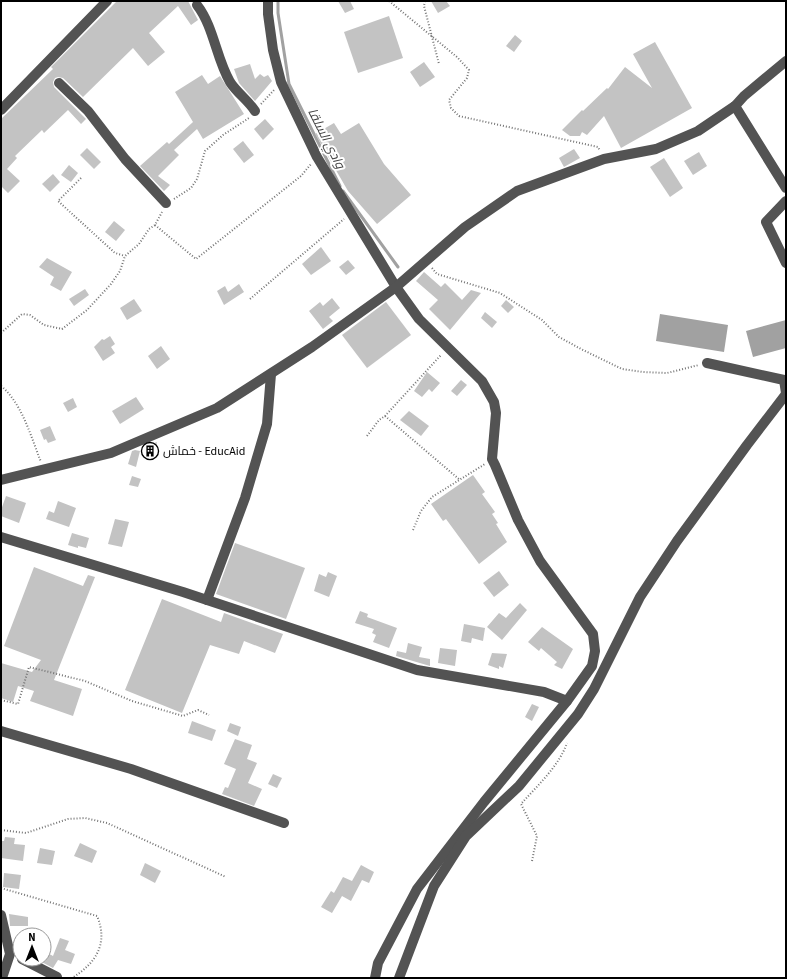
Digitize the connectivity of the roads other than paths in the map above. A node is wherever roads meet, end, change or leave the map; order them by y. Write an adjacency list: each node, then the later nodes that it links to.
1 (107, 1): 7 (street)
2 (268, 1): 13 (street)
3 (197, 5): 8 (street)
4 (786, 61): 6 (street)
5 (60, 83): 11 (street)
6 (735, 106): 9 (street); 13 (street)
7 (1, 110)
8 (255, 111)
9 (786, 188)
10 (786, 201): 12 (street)
11 (166, 203)
12 (786, 263)
13 (396, 287): 15 (street); 20 (street)
14 (707, 363): 16 (street)
15 (271, 374): 17 (street); 19 (street)
16 (786, 394): 29 (street)
17 (1, 480)
18 (1, 537): 19 (street)
19 (207, 600): 20 (street)
20 (566, 701): 28 (street)
21 (1, 731): 22 (street)
22 (284, 823)
23 (1, 915): 24 (street)
24 (10, 954): 27 (street)
25 (37, 967): 26 (street)
26 (57, 977)
27 (2, 978)
28 (375, 978)
29 (399, 978)

